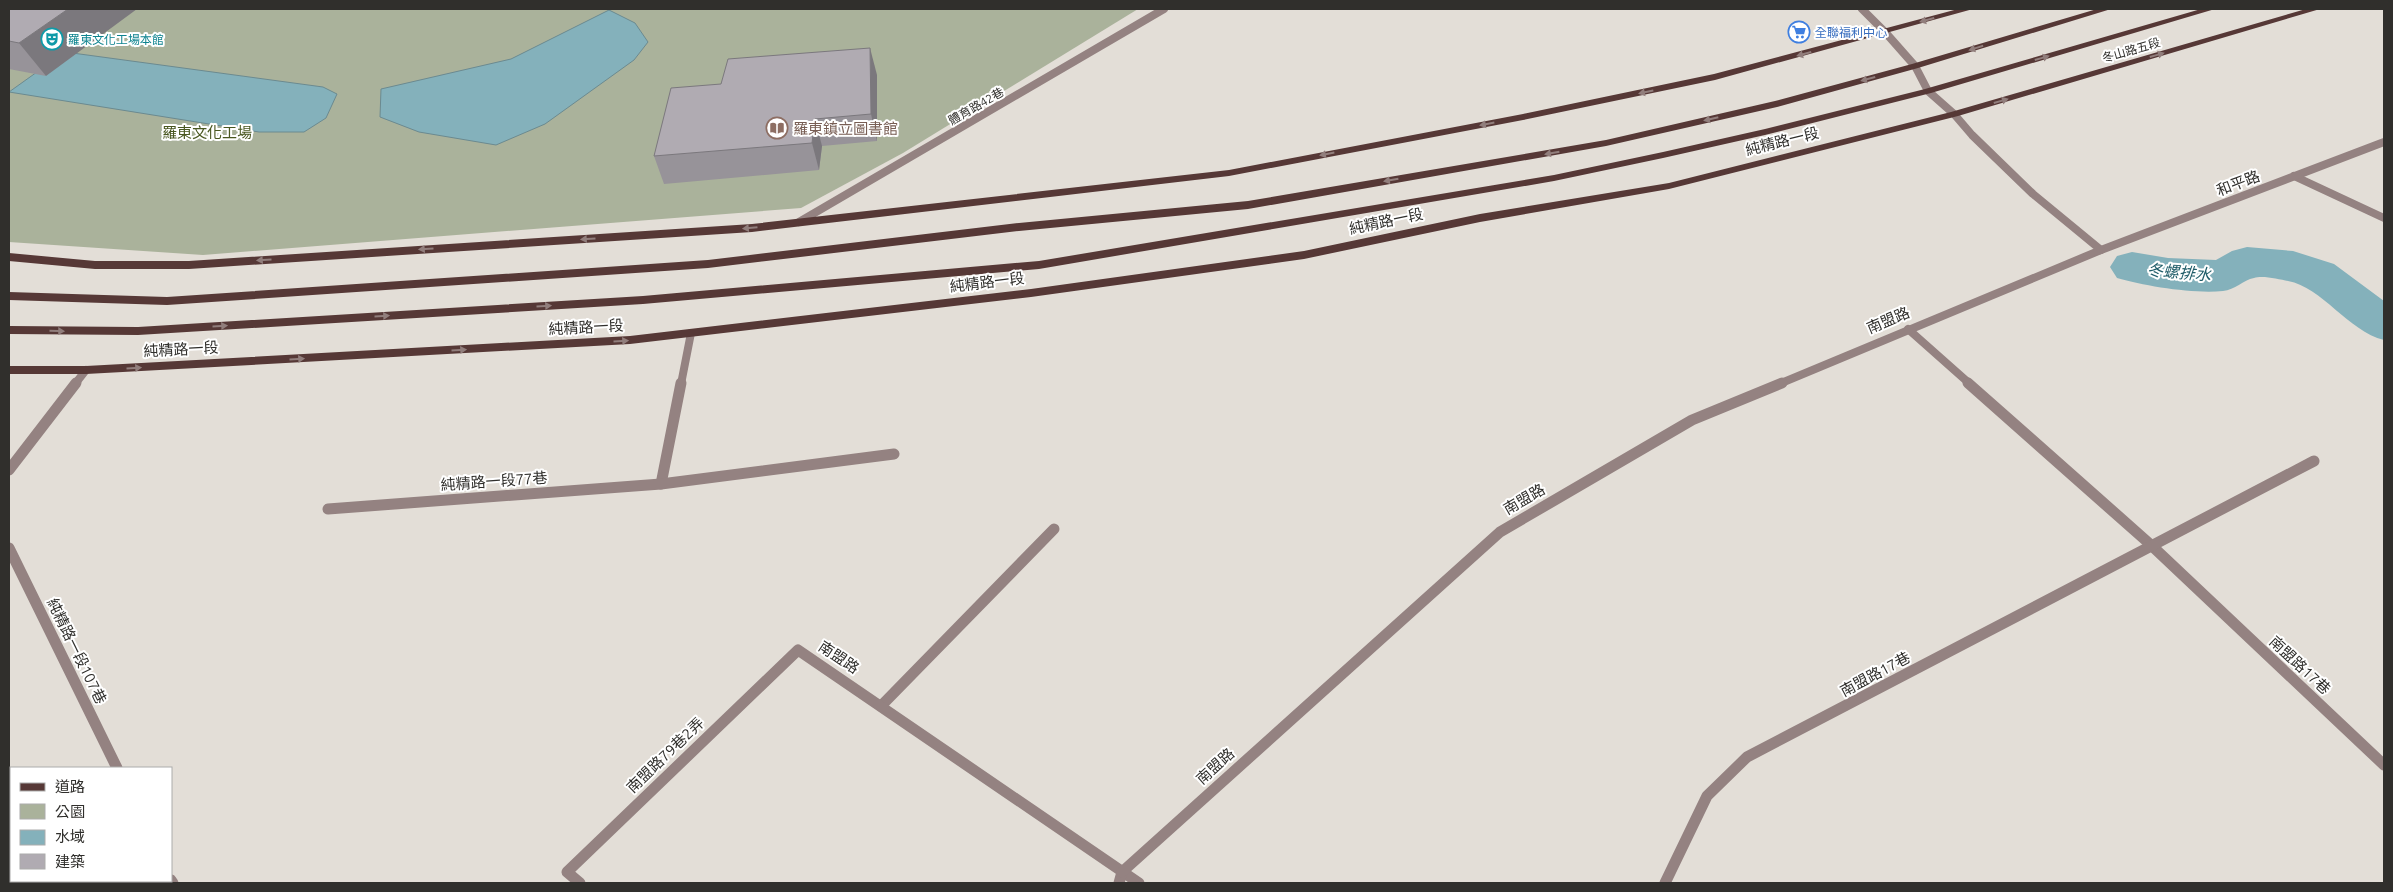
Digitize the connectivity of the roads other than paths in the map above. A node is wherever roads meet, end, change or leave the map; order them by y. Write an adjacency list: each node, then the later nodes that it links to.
1 (1164, 9): 14 (street, 體育路42巷)
2 (1862, 9): 7 (street)
3 (1968, 9): 7 (main road, one-way to 7)
4 (2106, 9): 8 (main road, one-way to 8)
5 (2210, 9): 9 (main road, 冬山路五段, one-way to 5)
6 (2315, 9): 10 (main road, 冬山路五段, one-way to 6)
7 (1885, 32): 8 (street); 14 (main road, one-way to 14)
8 (1915, 66): 9 (street); 17 (main road, one-way to 17)
9 (1928, 91): 10 (street); 19 (main road, 純精路一段, one-way to 9)
10 (1954, 114): 15 (street); 20 (main road, 純精路一段)
11 (2384, 142): 12 (street, 和平路)
12 (2294, 176): 13 (street); 15 (street, 和平路)
13 (2384, 218)
14 (798, 222): 16 (main road, one-way to 16)
15 (2101, 250): 18 (street, 南盟路)
16 (9, 256)
17 (9, 296)
18 (1908, 329): 29 (street, 南盟路17巷); 35 (street, 南盟路)
19 (9, 330)
20 (691, 333): 22 (main road, 純精路一段, one-way to 20); 26 (street)
21 (9, 370): 22 (main road, 純精路一段)
22 (86, 370): 25 (street)
23 (894, 454): 26 (street, 純精路一段77巷)
24 (2314, 461): 29 (street, 南盟路17巷)
25 (9, 470)
26 (661, 484): 27 (street, 純精路一段77巷)
27 (328, 509)
28 (1054, 529): 32 (street)
29 (2151, 545): 33 (street, 南盟路17巷); 38 (street, 南盟路17巷)
30 (9, 548): 34 (street, 純精路一段107巷)
31 (798, 650): 32 (street, 南盟路); 36 (street, 南盟路79巷2弄)
32 (881, 706): 35 (street, 南盟路)
33 (2384, 765)
34 (117, 767)
35 (1121, 878): 37 (street)
36 (580, 883)
37 (1139, 883)
38 (1665, 883)

